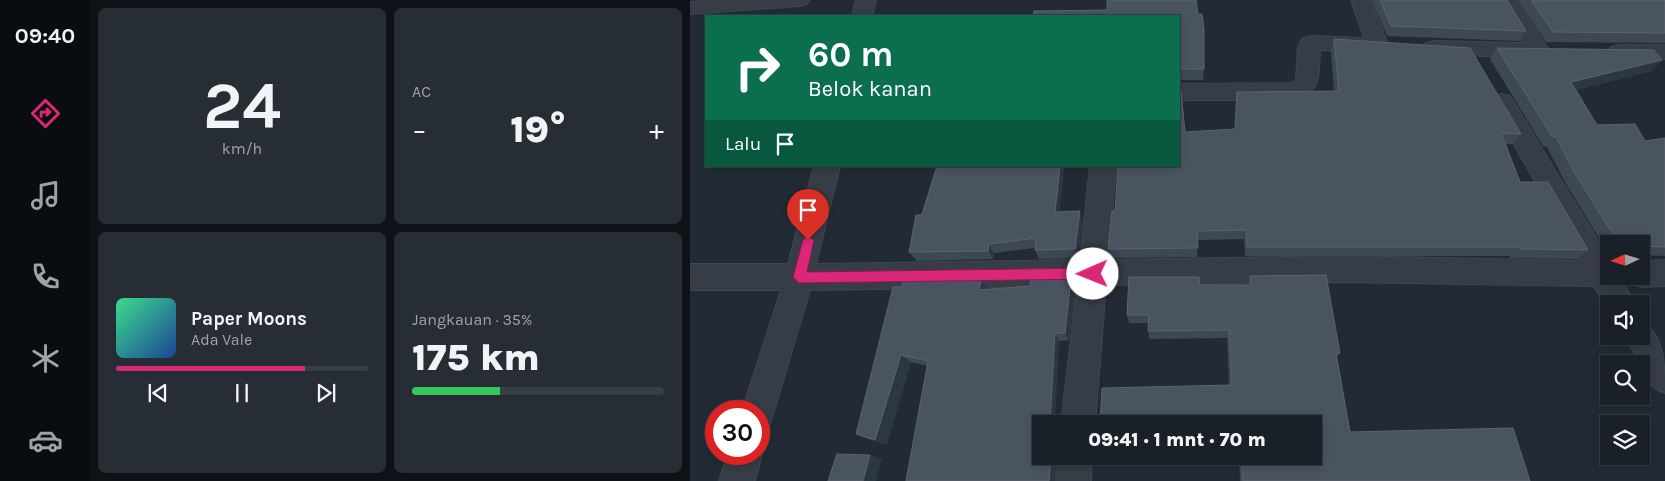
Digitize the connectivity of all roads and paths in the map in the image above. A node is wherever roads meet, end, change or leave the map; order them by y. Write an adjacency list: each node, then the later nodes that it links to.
1 (800, 0): 5 (street)
2 (866, 0): 7 (street)
3 (1361, 0): 8 (street)
4 (1507, 0): 9 (street)
5 (763, 1): 6 (street)
6 (693, 11)
7 (862, 15)
8 (1396, 46): 9 (street); 12 (street)
9 (1472, 50): 15 (street)
10 (1596, 51): 11 (street)
11 (1665, 52)
12 (1180, 92)
13 (827, 167): 21 (street)
14 (1103, 167): 17 (street)
15 (1600, 267)
16 (1665, 273): 18 (street)
17 (1093, 274): 19 (street); 21 (street); 25 (street)
18 (1650, 274)
19 (1600, 275)
20 (690, 277): 21 (street)
21 (799, 277): 24 (street)
22 (1645, 345): 23 (street)
23 (1665, 377)
24 (761, 400)
25 (1079, 415)
26 (742, 465): 28 (street)
27 (1074, 465): 29 (street)
28 (737, 481)
29 (1073, 481)

